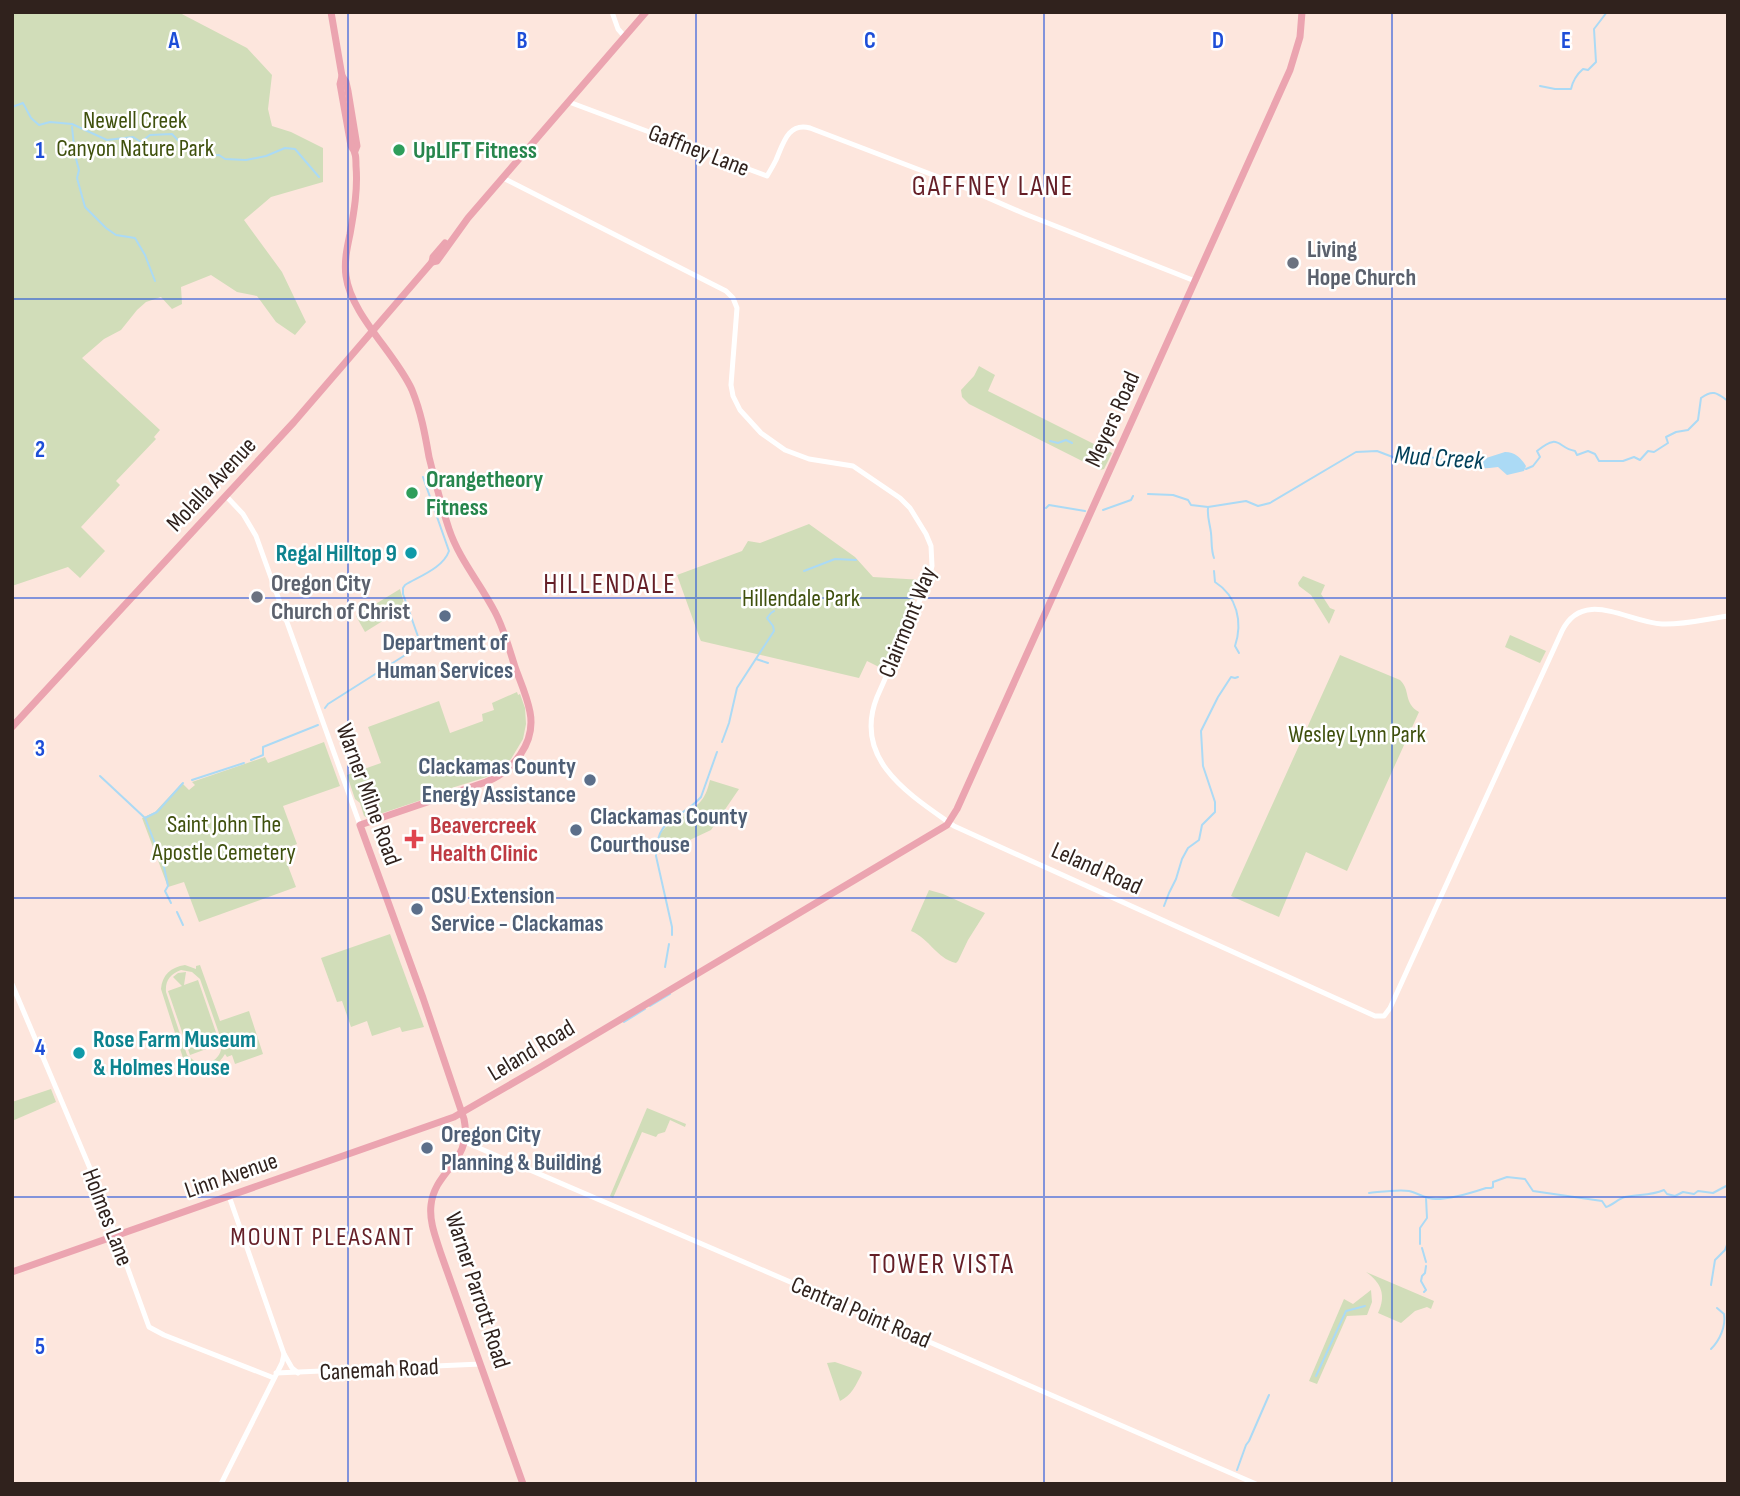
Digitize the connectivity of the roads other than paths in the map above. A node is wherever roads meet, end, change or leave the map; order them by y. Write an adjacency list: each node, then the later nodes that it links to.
1 (331, 12): 6 (main road)
2 (612, 12): 5 (street)
3 (646, 12): 5 (main road, Molalla Avenue)
4 (1302, 12): 12 (main road, Meyers Road)
5 (625, 37): 8 (main road, Molalla Avenue)
6 (342, 76): 7 (main road); 9 (main road)
7 (342, 96): 9 (main road); 10 (main road)
8 (569, 102): 11 (main road, Molalla Avenue); 12 (street, Gaffney Lane)
9 (354, 125): 10 (main road)
10 (355, 151): 13 (main road)
11 (503, 178): 13 (main road, Molalla Avenue); 17 (street, Clairmont Way)
12 (1195, 281): 17 (main road, Meyers Road)
13 (374, 331): 14 (main road, Molalla Avenue); 18 (main road)
14 (226, 496): 16 (main road, Molalla Avenue); 18 (street, Warner Milne Road)
15 (1728, 616): 17 (street, Leland Road)
16 (12, 727)
17 (949, 822): 20 (main road, Leland Road)
18 (360, 825): 20 (main road, Warner Milne Road)
19 (12, 984): 23 (street, Holmes Lane)
20 (462, 1113): 21 (main road); 22 (main road, Linn Avenue)
21 (465, 1142): 26 (main road, Warner Parrott Road); 31 (street, Central Point Road)
22 (229, 1196): 23 (main road, Linn Avenue); 25 (street)
23 (116, 1235): 24 (main road, Linn Avenue); 28 (street, Holmes Lane)
24 (12, 1272)
25 (284, 1354): 27 (street); 28 (street)
26 (481, 1363): 27 (street, Canemah Road); 30 (main road, Warner Parrott Road)
27 (298, 1373): 28 (street, Canemah Road)
28 (275, 1376): 29 (street)
29 (221, 1484)
30 (523, 1484)
31 (1256, 1484)

